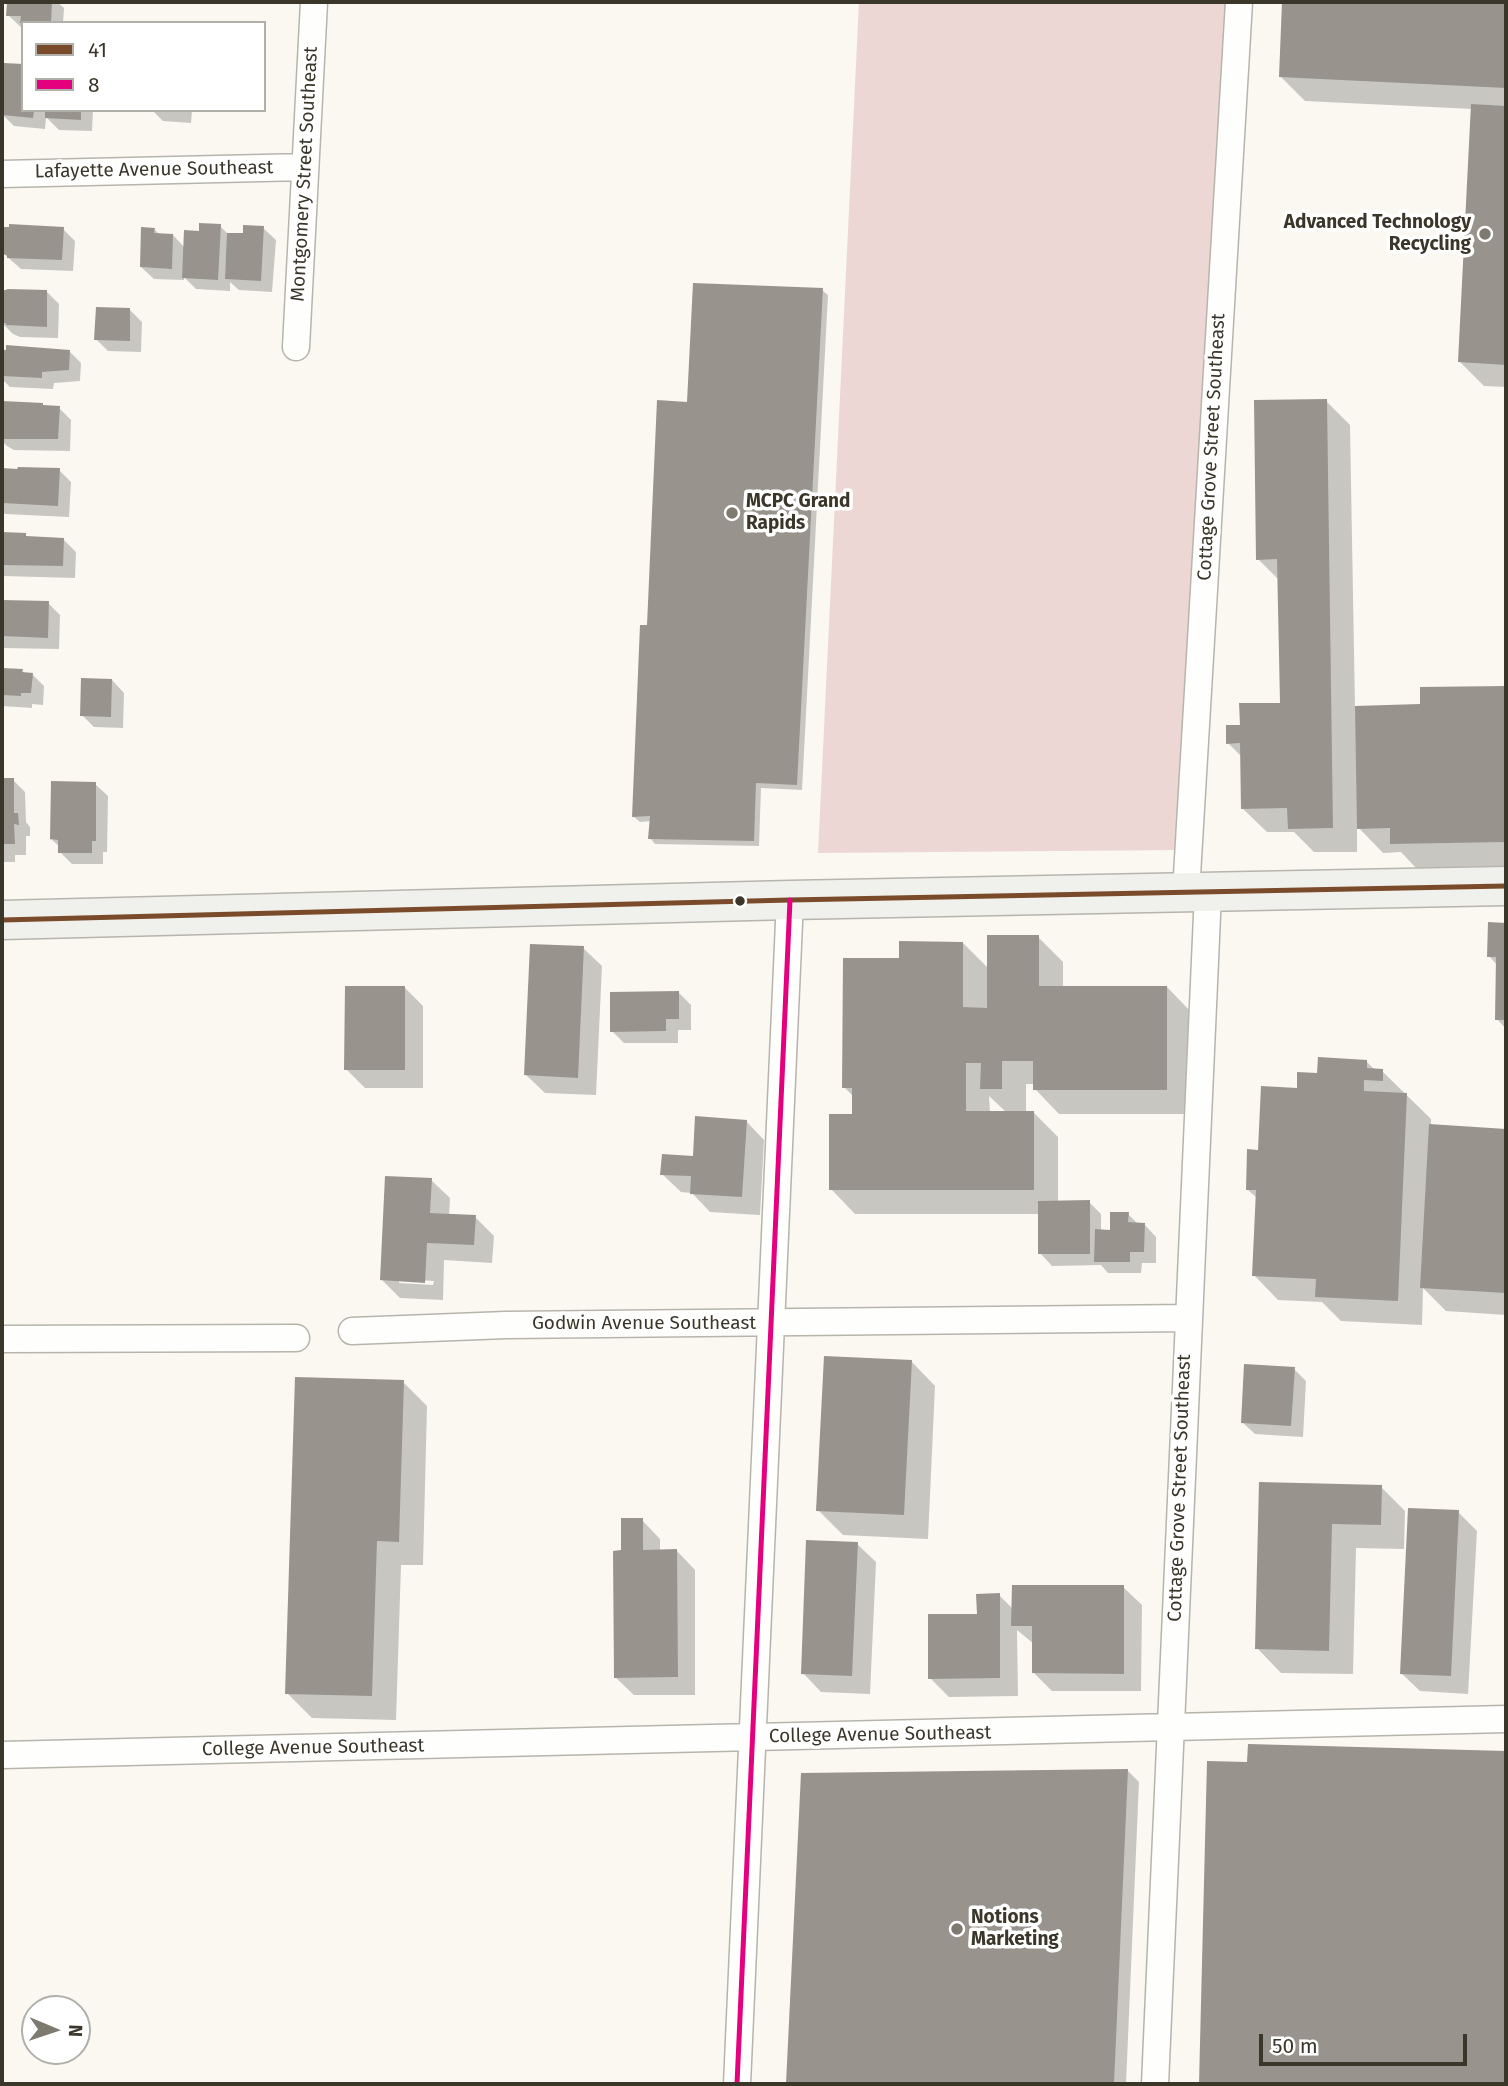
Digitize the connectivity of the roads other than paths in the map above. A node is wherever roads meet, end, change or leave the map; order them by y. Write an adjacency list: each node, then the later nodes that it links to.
1 (314, 2): 3 (street, Montgomery Street Southeast)
2 (1239, 2): 7 (street, Cottage Grove Street Southeast)
3 (305, 167): 4 (street, Lafayette Avenue Southeast); 5 (street, Montgomery Street Southeast)
4 (2, 174)
5 (296, 347)
6 (1506, 886): 7 (street)
7 (1197, 893): 8 (street); 10 (street, Cottage Grove Street Southeast)
8 (790, 900): 9 (street); 11 (street)
9 (2, 920)
10 (1188, 1318): 11 (street, Godwin Avenue Southeast); 16 (street, Cottage Grove Street Southeast)
11 (772, 1323): 12 (street, Godwin Avenue Southeast); 17 (street)
12 (352, 1331)
13 (296, 1338): 14 (street)
14 (2, 1339)
15 (1506, 1719): 16 (street, College Avenue Southeast)
16 (1170, 1728): 17 (street, College Avenue Southeast); 20 (street, Cottage Grove Street Southeast)
17 (754, 1737): 18 (street, College Avenue Southeast); 19 (street)
18 (2, 1755)
19 (737, 2084)
20 (1155, 2084)

